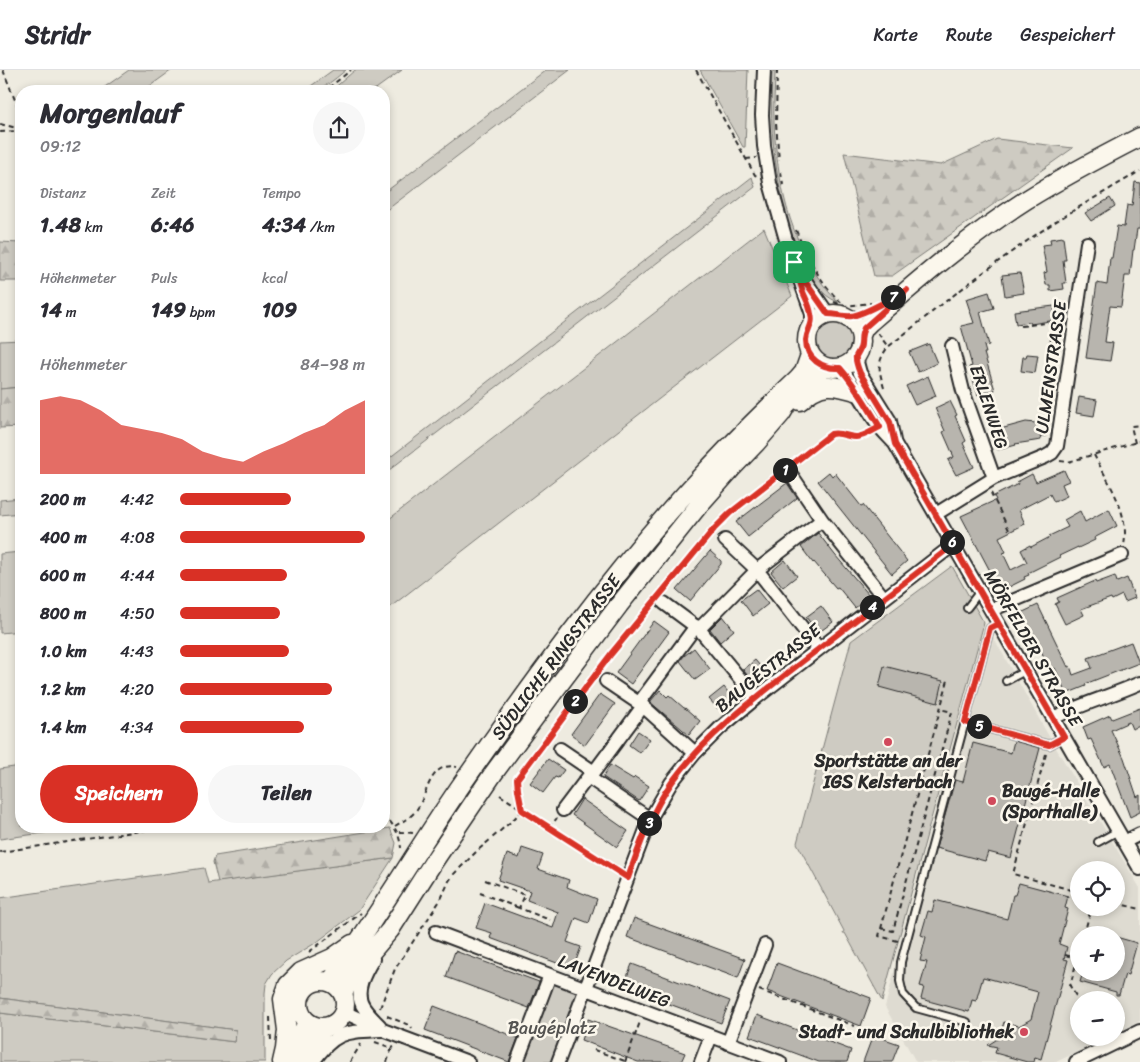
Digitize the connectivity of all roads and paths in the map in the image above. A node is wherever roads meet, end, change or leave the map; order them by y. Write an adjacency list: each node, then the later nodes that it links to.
1 (3, 70): 7 (path)
2 (351, 70): 6 (path)
3 (696, 70): 16 (path)
4 (764, 70): 16 (street)
5 (777, 70): 13 (path)
6 (332, 85)
7 (15, 100)
8 (0, 124): 9 (path)
9 (15, 128)
10 (15, 131): 11 (path)
11 (0, 132)
12 (1140, 137): 21 (main road)
13 (779, 162)
14 (780, 170): 17 (path)
15 (1140, 170): 33 (path)
16 (770, 183): 20 (street)
17 (784, 190)
18 (796, 229): 22 (path)
19 (1086, 243): 24 (street, ULMENSTRASSE)
20 (794, 262): 23 (street); 25 (street)
21 (907, 290): 22 (main road); 27 (main road)
22 (852, 310): 23 (main road); 27 (main road)
23 (828, 314): 25 (main road)
24 (1076, 320): 26 (path); 41 (street, ULMENSTRASSE)
25 (812, 324): 29 (main road, SÜDLICHE RINGSTRASSE)
26 (1020, 326)
27 (861, 335): 30 (main road)
28 (952, 346): 43 (street, ERLENWEG)
29 (810, 355): 31 (main road); 100 (main road, SÜDLICHE RINGSTRASSE)
30 (856, 358): 31 (main road, SÜDLICHE RINGSTRASSE); 39 (street, MÖRFELDER STRASSE)
31 (832, 367): 32 (street, MÖRFELDER STRASSE); 34 (main road, SÜDLICHE RINGSTRASSE)
32 (859, 392): 34 (main road); 36 (street, MÖRFELDER STRASSE)
33 (886, 394)
34 (781, 414): 98 (main road, SÜDLICHE RINGSTRASSE)
35 (1140, 425): 38 (path)
36 (880, 427): 39 (street, MÖRFELDER STRASSE); 42 (path)
37 (1140, 441): 38 (path)
38 (1135, 443): 40 (path)
39 (895, 444): 44 (street, MÖRFELDER STRASSE)
40 (1094, 455): 41 (path); 49 (path)
41 (1045, 457): 43 (street, ULMENSTRASSE)
42 (789, 469): 45 (street); 53 (path)
43 (990, 480): 44 (street, ULMENSTRASSE); 46 (path)
44 (936, 514): 48 (street, MÖRFELDER STRASSE)
45 (822, 520): 50 (street); 52 (street)
46 (1010, 532)
47 (725, 540): 50 (street)
48 (953, 545): 51 (street, MÖRFELDER STRASSE); 52 (street, BAUGÉSTRASSE)
49 (1122, 555): 55 (street)
50 (757, 570): 57 (street); 58 (street)
51 (980, 591): 54 (lane); 55 (street, MÖRFELDER STRASSE)
52 (884, 598): 58 (street, BAUGÉSTRASSE)
53 (658, 601): 57 (street); 76 (path)
54 (967, 608)
55 (991, 610): 56 (street, MÖRFELDER STRASSE)
56 (998, 624): 59 (street, MÖRFELDER STRASSE); 68 (lane)
57 (697, 628): 64 (street); 65 (street)
58 (819, 649): 64 (street, BAUGÉSTRASSE)
59 (1025, 670): 62 (lane); 67 (street, MÖRFELDER STRASSE)
60 (948, 680): 66 (path)
61 (606, 681): 65 (street)
62 (1006, 681)
63 (1140, 683): 67 (street)
64 (756, 698): 72 (street, BAUGÉSTRASSE)
65 (641, 704): 72 (street); 74 (street)
66 (940, 709): 97 (path); 97 (path)
67 (1053, 718): 69 (street, MÖRFELDER STRASSE)
68 (965, 722): 70 (lane); 101 (lane)
69 (1064, 737): 70 (lane); 83 (street, MÖRFELDER STRASSE)
70 (1049, 745): 90 (path)
71 (560, 749): 74 (street)
72 (695, 753): 78 (street, BAUGÉSTRASSE)
73 (462, 768): 80 (path)
74 (591, 774): 77 (street); 78 (street)
75 (500, 795): 76 (path)
76 (522, 810): 88 (path); 112 (path)
77 (563, 810)
78 (650, 819): 88 (street, BAUGÉSTRASSE)
79 (390, 821): 80 (path)
80 (395, 826): 86 (path)
81 (126, 833): 85 (path)
82 (1140, 834): 83 (street)
83 (1121, 836): 84 (lane); 87 (street, MÖRFELDER STRASSE)
84 (1098, 842)
85 (0, 852)
86 (401, 854)
87 (1140, 869)
88 (628, 878): 109 (street, BAUGÉSTRASSE)
89 (486, 880): 93 (path)
90 (1070, 890)
91 (480, 893): 93 (path)
92 (1125, 905): 94 (path)
93 (520, 908): 96 (path)
94 (1140, 909)
95 (360, 913): 103 (path)
96 (550, 920)
97 (881, 928): 101 (path)
98 (390, 930): 108 (main road, SÜDLICHE RINGSTRASSE); 119 (street, SÜDLICHE RINGSTRASSE)
99 (436, 932): 106 (street, LAVENDELWEG)
100 (361, 938): 108 (main road, SÜDLICHE RINGSTRASSE); 129 (main road)
101 (906, 943): 116 (lane)
102 (765, 945): 107 (street)
103 (308, 953)
104 (1065, 955): 105 (path)
105 (1070, 956)
106 (550, 975): 109 (street, LAVENDELWEG); 136 (street)
107 (749, 986): 117 (path); 126 (street)
108 (336, 988): 111 (main road, SÜDLICHE RINGSTRASSE); 115 (main road)
109 (586, 988): 110 (street, LAVENDELWEG); 137 (street)
110 (644, 1010): 121 (street, LAVENDELWEG); 138 (path)
111 (344, 1012): 118 (main road); 119 (street)
112 (381, 1013)
113 (270, 1015): 125 (path)
114 (384, 1015): 123 (path)
115 (306, 1022): 118 (main road); 130 (main road)
116 (967, 1022)
117 (856, 1026)
118 (323, 1028): 131 (main road)
119 (383, 1030): 123 (street); 132 (street)
120 (1140, 1031): 141 (street)
121 (711, 1036): 126 (street, LAVENDELWEG); 139 (street)
122 (363, 1039): 133 (path)
123 (408, 1039): 127 (path); 135 (street)
124 (370, 1041): 127 (path)
125 (271, 1042)
126 (728, 1043): 140 (street, LAVENDELWEG)
127 (392, 1048): 134 (path)
128 (594, 1050): 138 (path)
129 (282, 1062)
130 (290, 1062)
131 (308, 1062)
132 (313, 1062)
133 (350, 1062)
134 (387, 1062)
135 (468, 1062)
136 (517, 1062)
137 (558, 1062)
138 (626, 1062)
139 (701, 1062)
140 (780, 1062)
141 (1076, 1062)

